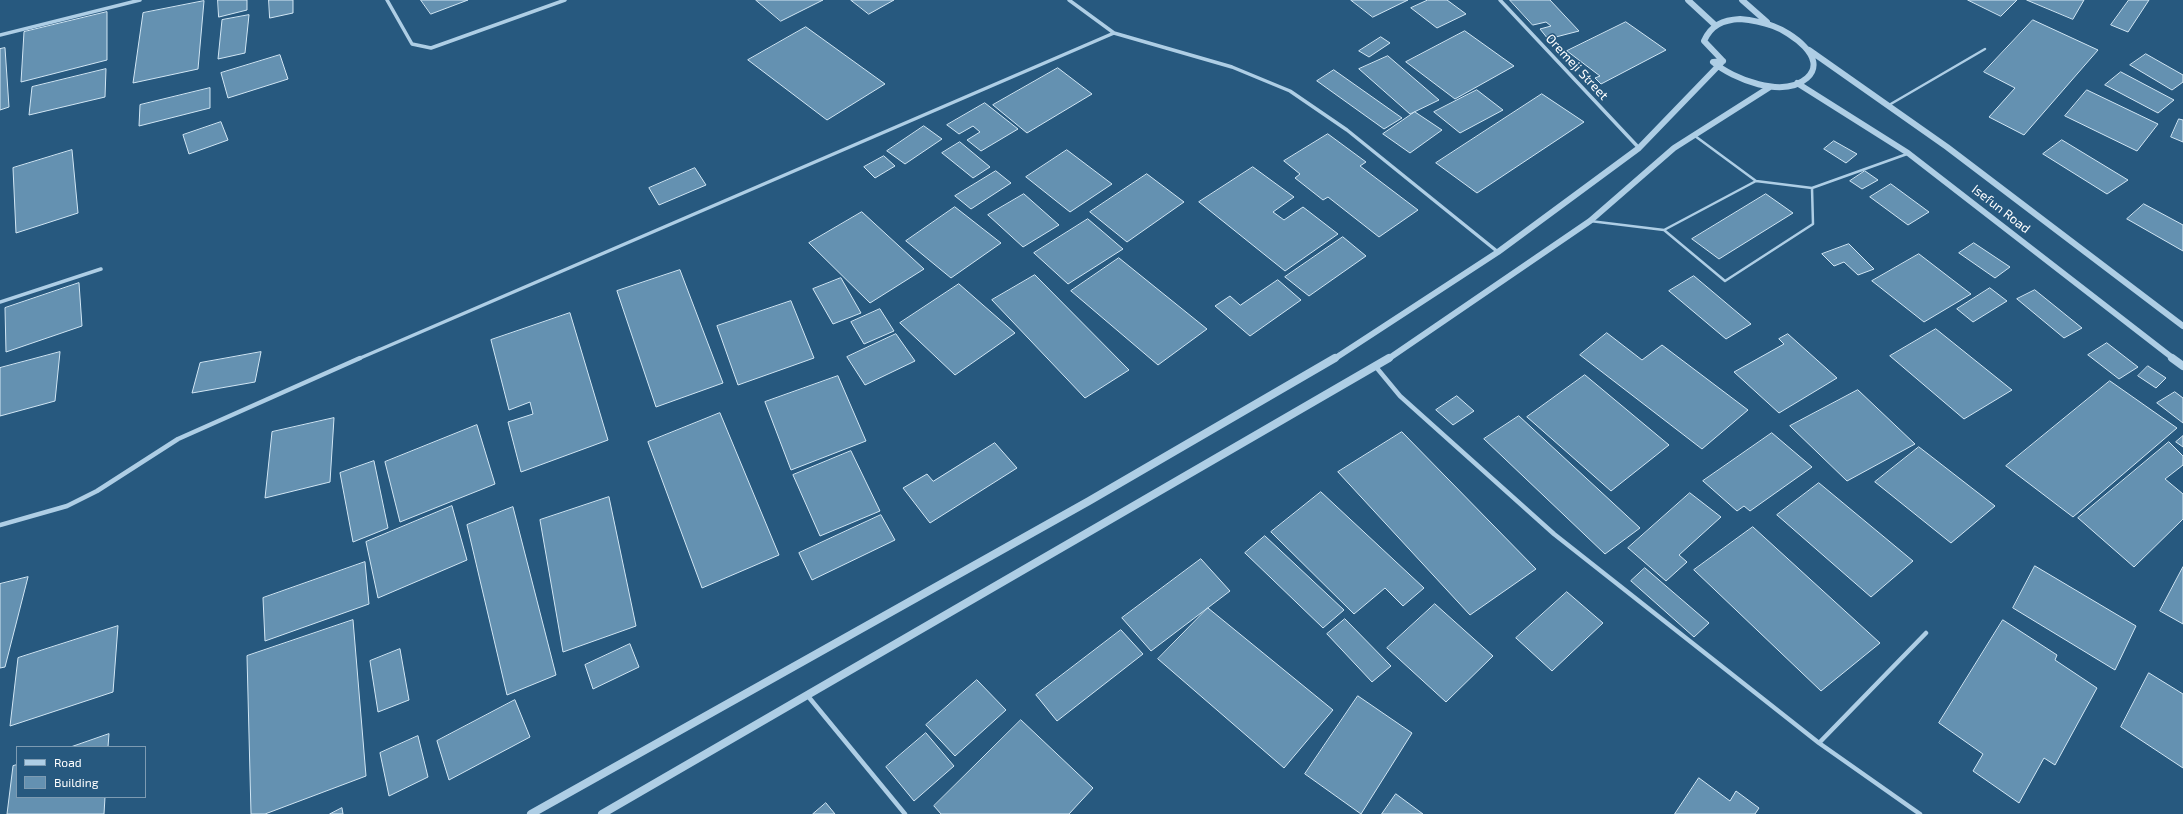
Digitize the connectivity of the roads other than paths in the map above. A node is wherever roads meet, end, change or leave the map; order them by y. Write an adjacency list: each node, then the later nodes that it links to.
1 (140, 0): 11 (street)
2 (387, 0): 3 (street)
3 (564, 0)
4 (1069, 0): 10 (street)
5 (1500, 0): 19 (street, Oremeji Street)
6 (1688, 0): 9 (street)
7 (1742, 0): 8 (street)
8 (1769, 24): 9 (street); 13 (street, Isefun Road)
9 (1715, 25): 14 (street)
10 (1114, 33): 25 (street); 31 (street)
11 (0, 35)
12 (1985, 49): 17 (lane)
13 (1809, 50): 15 (street); 17 (street, Isefun Road)
14 (1723, 61): 16 (street); 19 (street)
15 (1797, 83): 16 (street); 20 (street, Isefun Road)
16 (1770, 87): 18 (street)
17 (1889, 105): 28 (street, Isefun Road)
18 (1694, 135): 21 (lane); 23 (street)
19 (1639, 148): 25 (street)
20 (1908, 153): 22 (lane); 29 (street, Isefun Road)
21 (1756, 180): 22 (lane); 24 (lane)
22 (1812, 188): 24 (lane)
23 (1590, 221): 24 (lane); 30 (street)
24 (1664, 230)
25 (1498, 252): 35 (street)
26 (101, 269): 27 (street)
27 (0, 302)
28 (2183, 326)
29 (2183, 366)
30 (1376, 367): 33 (street); 34 (street)
31 (0, 525)
32 (1926, 633): 34 (street)
33 (807, 695): 36 (street); 37 (street)
34 (1819, 743): 38 (street)
35 (531, 814)
36 (602, 814)
37 (905, 814)
38 (1920, 814)

